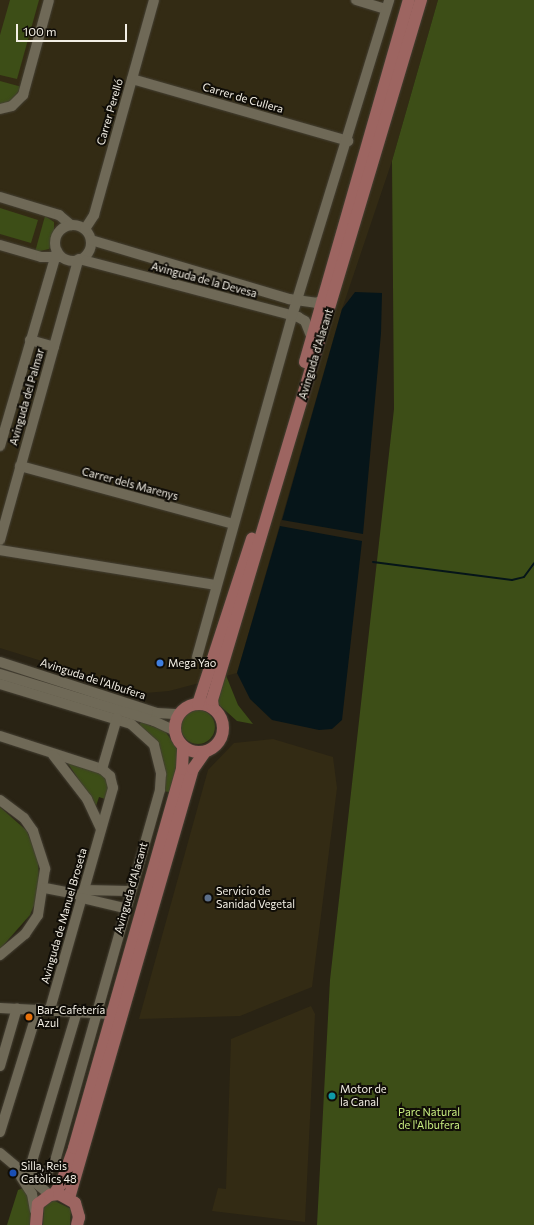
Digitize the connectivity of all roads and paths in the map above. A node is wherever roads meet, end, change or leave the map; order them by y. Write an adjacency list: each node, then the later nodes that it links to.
1 (49, 0): 8 (street)
2 (154, 0): 7 (street, Carrer Perelló)
3 (356, 0): 6 (street)
4 (409, 0): 17 (main road, Avinguda d'Alacant)
5 (421, 0): 34 (main road, Avinguda d'Alacant)
6 (387, 4): 9 (street)
7 (132, 79): 9 (street, Carrer de Cullera); 12 (street, Carrer Perelló)
8 (0, 109)
9 (348, 141): 18 (street)
10 (0, 197): 11 (street)
11 (71, 225): 12 (street); 15 (street)
12 (85, 229): 13 (street)
13 (91, 240): 16 (street); 18 (street, Avinguda de la Devesa)
14 (0, 245): 15 (street)
15 (58, 255): 16 (street); 21 (street, Avinguda del Palmar)
16 (78, 260): 19 (street, Avinguda de la Devesa); 22 (street, Avinguda del Palmar)
17 (323, 300): 18 (street, Avinguda de la Devesa); 20 (main road, Avinguda d'Alacant)
18 (298, 301): 19 (street)
19 (292, 316): 20 (street, Avinguda de la Devesa); 25 (street)
20 (312, 338): 33 (main road, Avinguda d'Alacant)
21 (30, 340): 22 (street); 23 (street, Avinguda del Palmar)
22 (54, 347): 24 (street, Avinguda del Palmar)
23 (0, 446)
24 (20, 466): 25 (street, Carrer dels Marenys); 26 (street, Avinguda del Palmar)
25 (233, 524): 28 (street)
26 (0, 540)
27 (0, 550): 28 (street)
28 (216, 585): 29 (street)
29 (197, 657)
30 (0, 662): 35 (street, Avinguda de l'Albufera)
31 (0, 674): 37 (street, Avinguda de l'Albufera)
32 (0, 684): 36 (street, Avinguda d'Alacant)
33 (198, 704): 34 (main road); 35 (main road)
34 (213, 708): 40 (main road)
35 (179, 714): 37 (main road)
36 (117, 718): 42 (street); 46 (street, Avinguda d'Alacant)
37 (175, 731): 39 (main road)
38 (0, 736): 41 (street)
39 (183, 747): 40 (main road); 56 (main road, Avinguda d'Alacant)
40 (205, 752): 63 (main road)
41 (53, 755): 42 (street); 44 (street)
42 (102, 769): 44 (street, Avinguda de Manuel Broseta)
43 (0, 800): 45 (street)
44 (101, 829): 47 (street, Avinguda de Manuel Broseta)
45 (44, 888): 47 (street); 49 (street)
46 (129, 891): 47 (street); 48 (street, Avinguda d'Alacant)
47 (83, 895): 48 (street); 52 (street, Avinguda de Manuel Broseta)
48 (124, 908): 55 (street, Avinguda d'Alacant)
49 (0, 955)
50 (0, 1008): 51 (street)
51 (17, 1008): 53 (street); 57 (street)
52 (50, 1009): 53 (street); 54 (street)
53 (38, 1010): 58 (street)
54 (77, 1011): 55 (street); 61 (street)
55 (96, 1012): 56 (street); 61 (street, Avinguda d'Alacant)
56 (111, 1014): 62 (main road, Avinguda d'Alacant)
57 (0, 1066)
58 (0, 1132)
59 (0, 1153): 60 (street)
60 (17, 1171): 61 (street); 64 (street)
61 (29, 1176): 62 (street)
62 (52, 1195): 63 (main road); 64 (main road, Avinguda d'Alacant)
63 (69, 1198): 66 (main road)
64 (35, 1211): 65 (main road)
65 (36, 1225)
66 (77, 1225)

